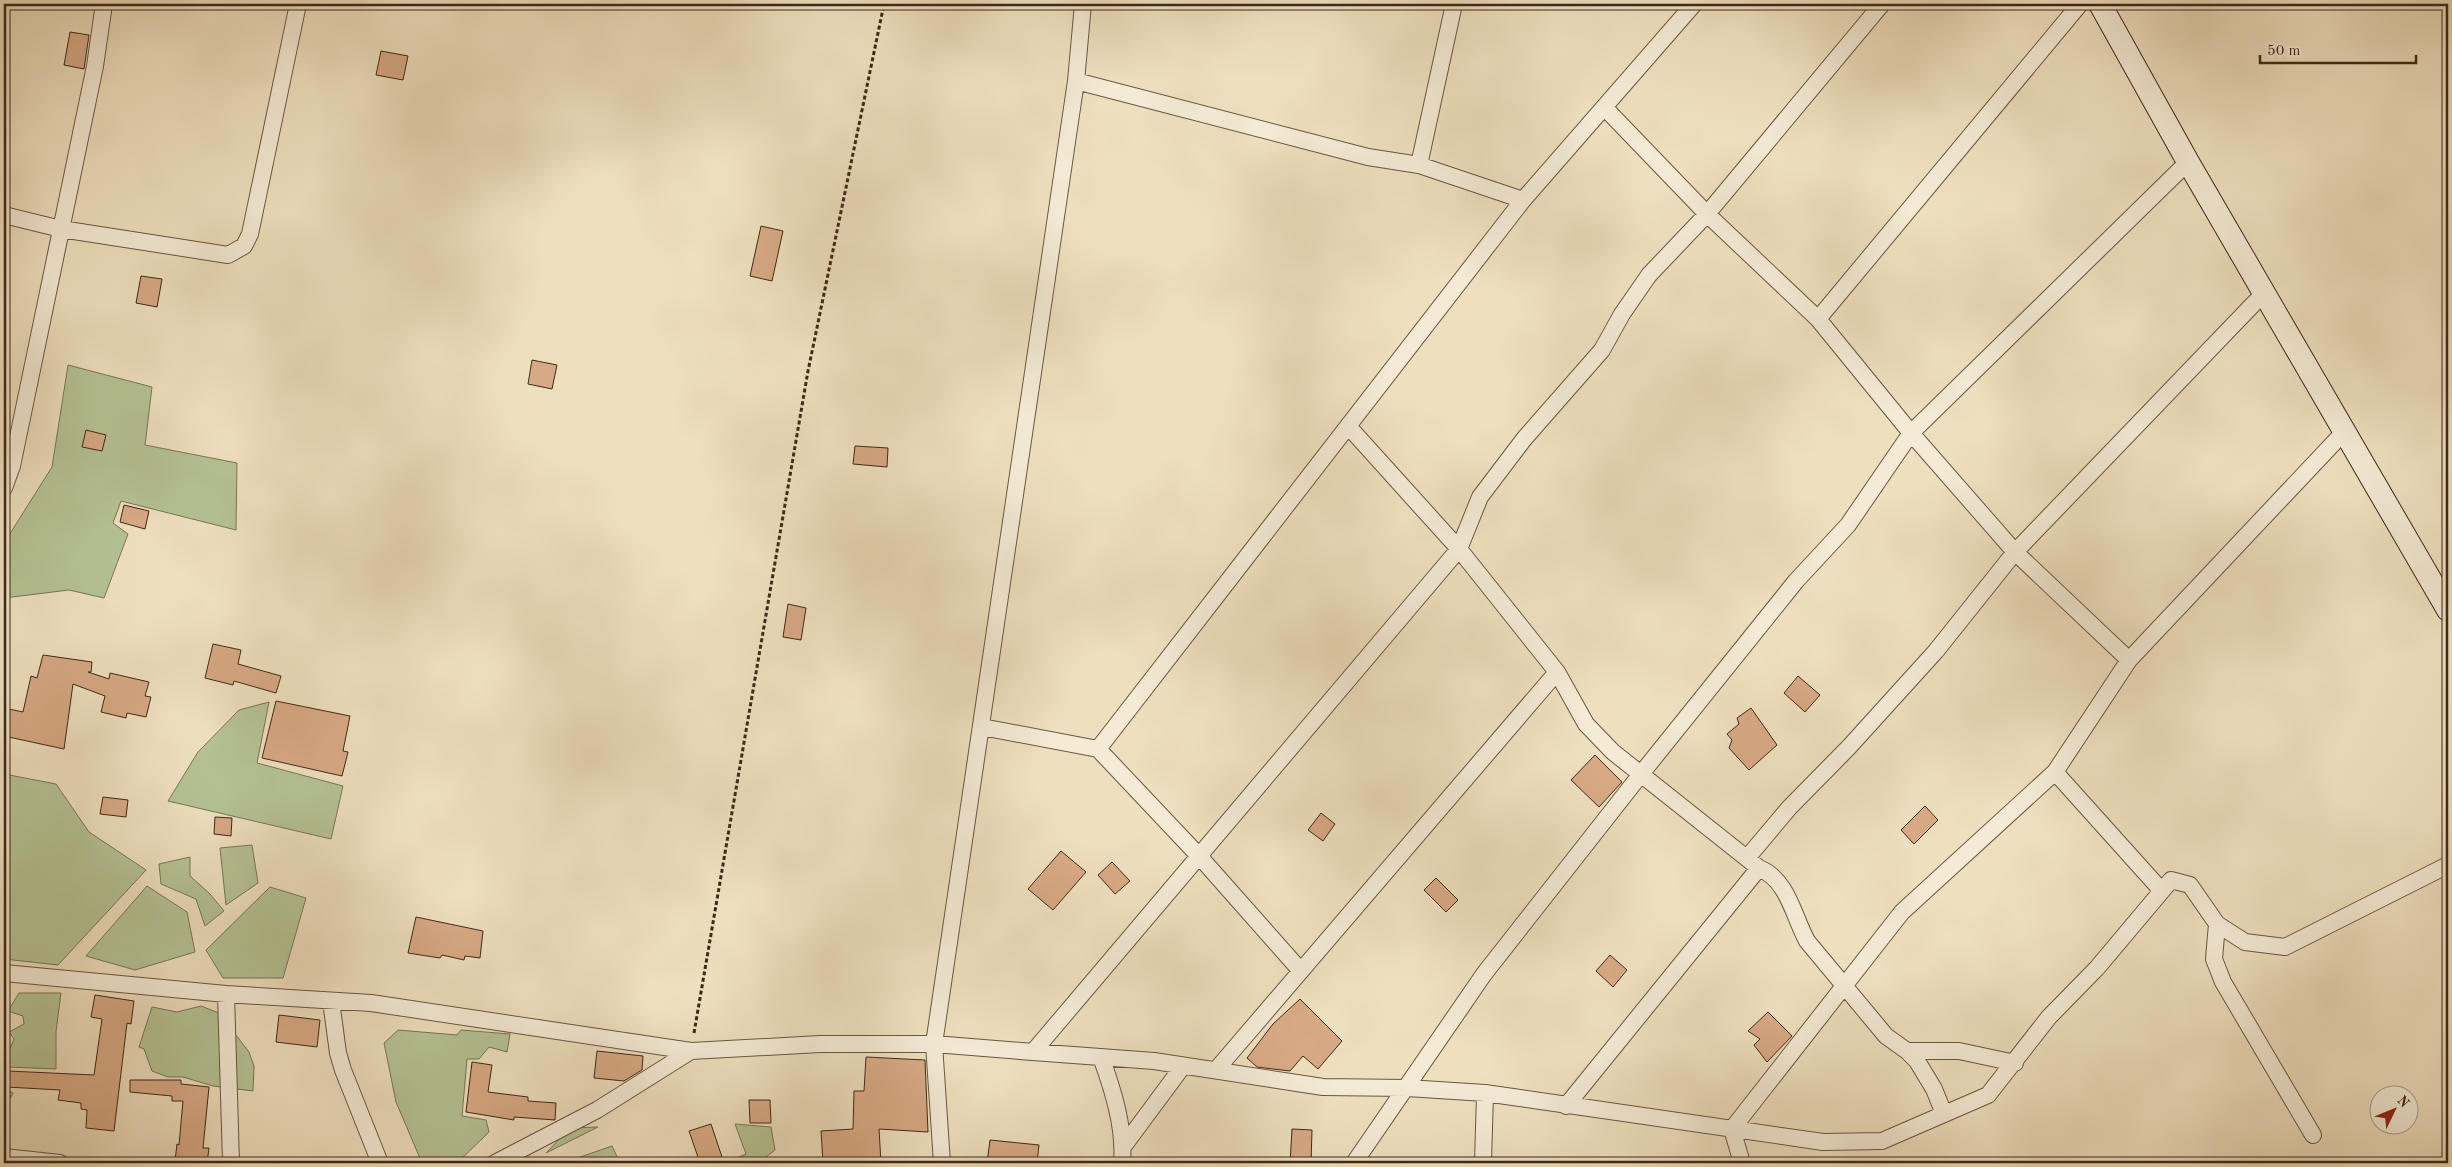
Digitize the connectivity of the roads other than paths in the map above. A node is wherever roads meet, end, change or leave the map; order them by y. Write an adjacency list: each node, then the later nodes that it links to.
1 (104, 4): 16 (street)
2 (298, 4): 16 (street)
3 (1083, 4): 9 (street)
4 (1454, 4): 12 (street)
5 (1694, 4): 10 (street)
6 (1882, 4): 14 (street)
7 (2080, 4): 18 (street)
8 (2100, 4): 11 (street)
9 (1076, 81): 12 (street); 28 (street)
10 (1604, 107): 13 (street); 14 (street)
11 (2188, 162): 17 (street); 21 (street)
12 (1418, 165): 13 (street)
13 (1523, 200): 19 (street)
14 (1707, 214): 18 (street); 23 (street)
15 (4, 215): 16 (street)
16 (61, 229): 22 (street)
17 (2264, 294): 20 (street); 24 (street)
18 (1818, 319): 21 (street)
19 (1348, 426): 23 (street); 29 (street)
20 (2344, 432): 25 (street); 26 (street)
21 (1911, 433): 24 (street); 31 (street)
22 (4, 488)
23 (1459, 549): 27 (street); 32 (street)
24 (2015, 552): 26 (street); 33 (street)
25 (2447, 605)
26 (2129, 660): 30 (street)
27 (1557, 672): 31 (street); 37 (street)
28 (982, 727): 29 (street); 42 (street)
29 (1098, 749): 32 (street)
30 (2054, 772): 35 (street); 39 (street)
31 (1641, 774): 33 (street); 50 (street)
32 (1200, 857): 37 (street); 45 (street)
33 (1753, 863): 39 (street); 52 (street)
34 (2448, 865): 36 (street)
35 (2161, 890): 36 (street); 47 (street)
36 (2217, 924): 55 (street)
37 (1300, 970): 49 (street)
38 (4, 973): 40 (street)
39 (1845, 987): 44 (street); 54 (street)
40 (226, 994): 41 (street); 59 (street)
41 (331, 1001): 43 (street); 60 (street)
42 (934, 1044): 43 (street); 45 (street); 62 (street)
43 (691, 1051): 61 (street)
44 (1907, 1051): 47 (street); 53 (street)
45 (1033, 1052): 46 (street)
46 (1101, 1057): 48 (street); 56 (street)
47 (2015, 1063): 53 (street)
48 (1183, 1066): 49 (street); 56 (street)
49 (1216, 1070): 50 (street)
50 (1407, 1088): 51 (street); 64 (street)
51 (1485, 1092): 52 (street); 65 (street)
52 (1566, 1106): 54 (street)
53 (1944, 1114): 54 (street)
54 (1732, 1129): 66 (street)
55 (2313, 1135)
56 (1123, 1147): 63 (street)
57 (4, 1157): 58 (street)
58 (60, 1163)
59 (231, 1163)
60 (380, 1163)
61 (495, 1163)
62 (942, 1163)
63 (1122, 1163)
64 (1354, 1163)
65 (1484, 1163)
66 (1742, 1163)

